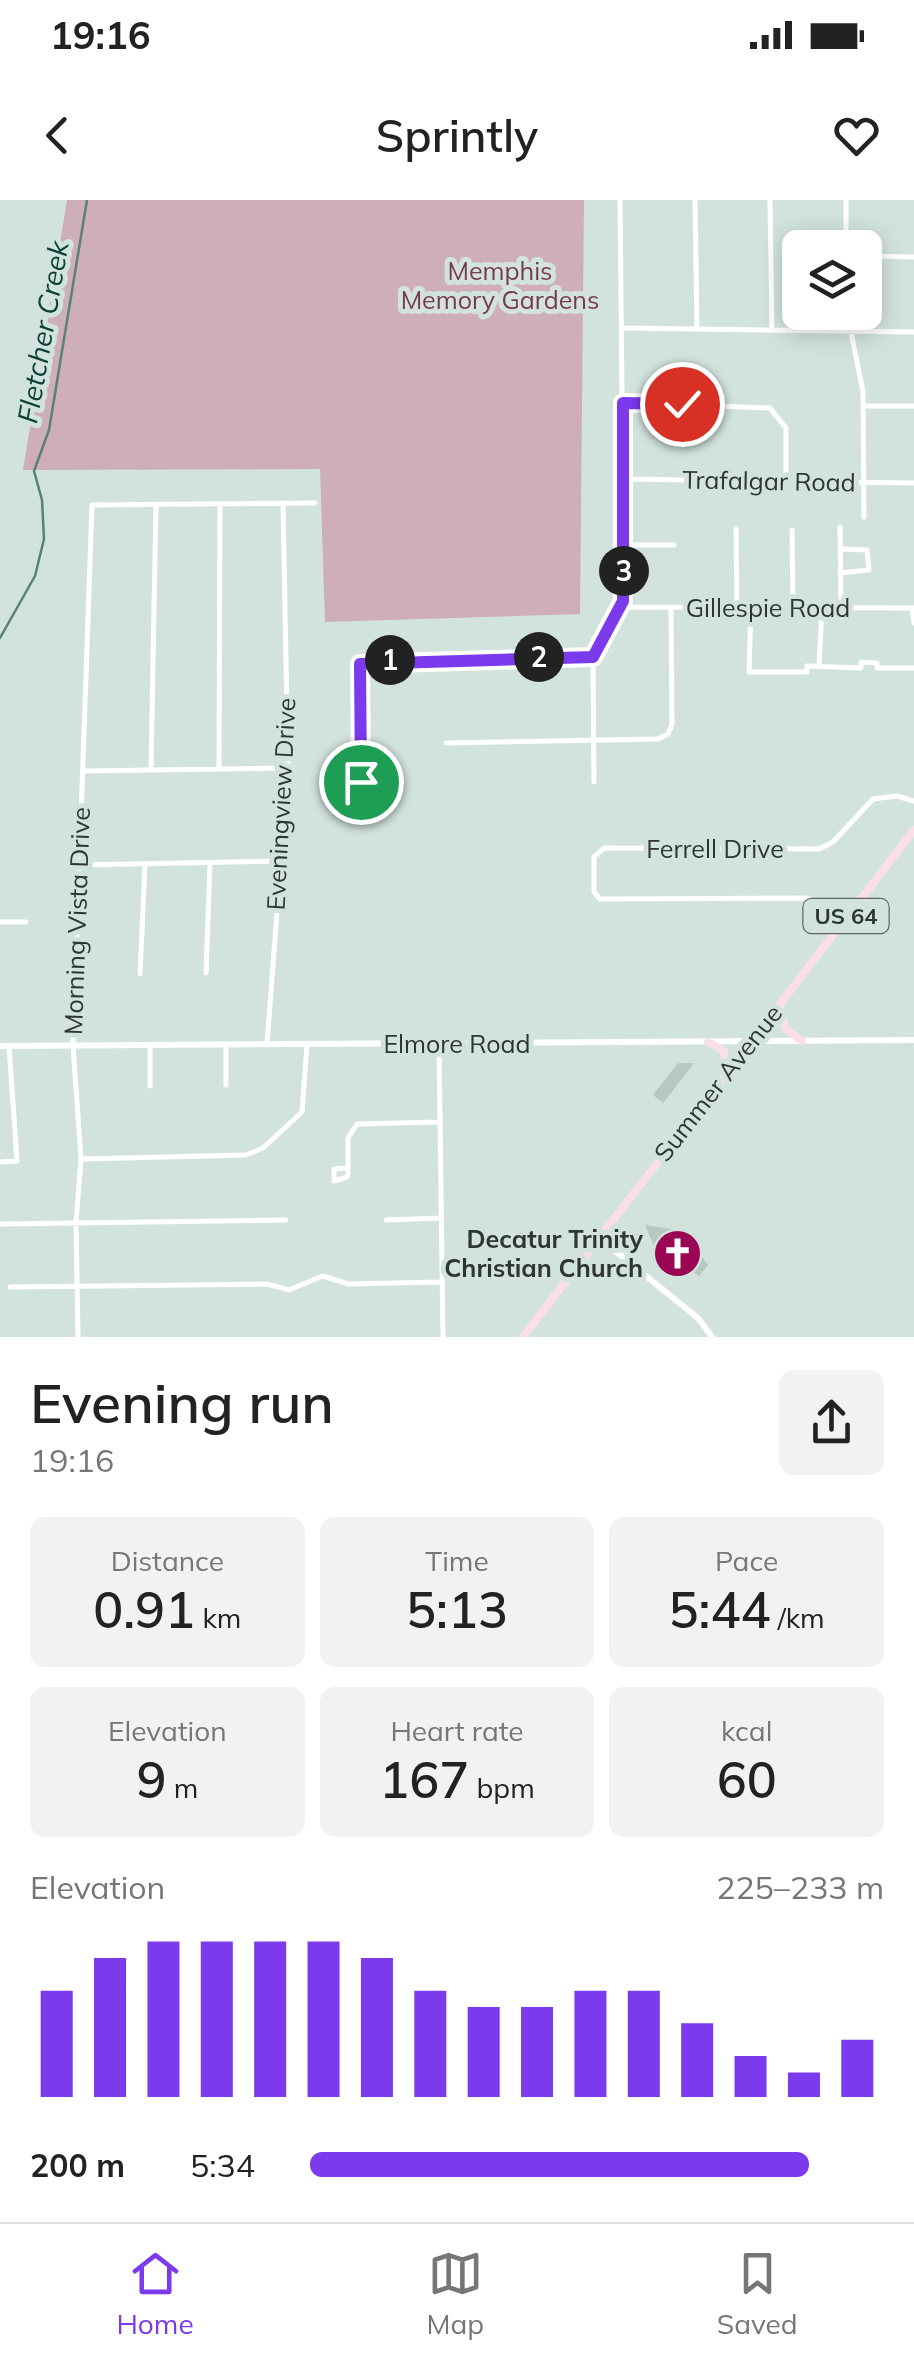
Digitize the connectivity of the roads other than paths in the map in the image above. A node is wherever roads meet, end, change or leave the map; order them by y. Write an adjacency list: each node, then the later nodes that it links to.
1 (620, 200): 8 (street)
2 (695, 200): 9 (street)
3 (770, 200): 10 (street)
4 (846, 200): 5 (street)
5 (846, 230)
6 (882, 256): 7 (street)
7 (914, 257)
8 (622, 328): 9 (street); 13 (street)
9 (696, 329): 10 (street)
10 (772, 330): 11 (street)
11 (848, 331): 12 (street); 14 (street)
12 (914, 332)
13 (623, 403): 16 (street); 17 (street)
14 (864, 406): 15 (street); 18 (street)
15 (914, 406)
16 (623, 478): 17 (street, Trafalgar Road); 29 (street)
17 (786, 481): 18 (street, Trafalgar Road)
18 (864, 482): 19 (street, Trafalgar Road); 24 (street)
19 (914, 482)
20 (284, 503): 21 (street); 22 (street); 47 (street, Eveningview Drive)
21 (315, 503)
22 (220, 504): 23 (street); 46 (street)
23 (156, 505): 48 (street); 49 (street, Morning Vista Drive)
24 (864, 517)
25 (840, 527): 30 (street)
26 (736, 529): 34 (street)
27 (792, 530): 36 (street)
28 (674, 545): 29 (street)
29 (624, 546): 32 (street)
30 (840, 549): 31 (street); 31 (street)
31 (840, 573): 38 (street)
32 (622, 606): 33 (street, Gillespie Road); 41 (street)
33 (671, 608): 34 (street, Gillespie Road); 44 (street)
34 (737, 608): 35 (street, Gillespie Road)
35 (751, 608): 36 (street, Gillespie Road); 42 (street)
36 (793, 608): 37 (street, Gillespie Road)
37 (822, 608): 38 (street, Gillespie Road); 42 (street)
38 (841, 608): 39 (street, Gillespie Road)
39 (913, 608): 40 (street)
40 (914, 622)
41 (593, 657): 44 (street); 51 (street)
42 (819, 666): 43 (street)
43 (914, 668)
44 (593, 740): 45 (street); 50 (street)
45 (446, 743)
46 (219, 768): 47 (street); 48 (street)
47 (288, 768): 54 (street, Eveningview Drive)
48 (151, 770): 49 (street)
49 (83, 771): 57 (street, Morning Vista Drive)
50 (594, 782)
51 (361, 787)
52 (914, 802): 58 (street, Ferrell Drive)
53 (914, 830): 58 (main road, Summer Avenue / US 64)
54 (280, 861): 55 (street); 69 (street, Eveningview Drive)
55 (210, 863): 56 (street); 61 (street)
56 (144, 864): 57 (street); 62 (street)
57 (79, 865): 70 (street, Morning Vista Drive)
58 (843, 920): 63 (main road, Summer Avenue / US 64)
59 (0, 922): 60 (street)
60 (26, 922)
61 (206, 973)
62 (140, 974)
63 (780, 1004): 65 (main road); 67 (main road, Summer Avenue / US 64)
64 (914, 1040): 65 (street, Elmore Road)
65 (802, 1041): 67 (street, Elmore Road)
66 (708, 1042): 67 (street, Elmore Road); 73 (street, Elmore Road); 75 (main road)
67 (747, 1042): 75 (main road, Summer Avenue / US 64)
68 (226, 1044): 69 (street, Elmore Road); 71 (street, Elmore Road); 76 (street)
69 (267, 1044): 72 (street, Elmore Road)
70 (72, 1045): 71 (street, Elmore Road); 74 (street, Elmore Road); 79 (street, Morning Vista Drive)
71 (150, 1045): 77 (street)
72 (307, 1045): 73 (street, Elmore Road); 79 (street)
73 (439, 1045): 78 (street)
74 (4, 1046): 80 (street)
75 (726, 1069): 87 (main road, Summer Avenue / US 64)
76 (226, 1084)
77 (150, 1086)
78 (439, 1122): 81 (street); 82 (street)
79 (81, 1159): 85 (street, Morning Vista Drive)
80 (0, 1162)
81 (348, 1168)
82 (440, 1218): 84 (street); 88 (street)
83 (286, 1220): 85 (street)
84 (386, 1220)
85 (76, 1223): 86 (street); 89 (street, Morning Vista Drive)
86 (0, 1224)
87 (598, 1238): 93 (main road, Summer Avenue / US 64); 94 (street)
88 (440, 1282): 89 (street); 92 (street)
89 (76, 1286): 90 (street); 91 (street, Morning Vista Drive)
90 (10, 1287)
91 (78, 1337)
92 (443, 1337)
93 (524, 1337)
94 (712, 1337)

